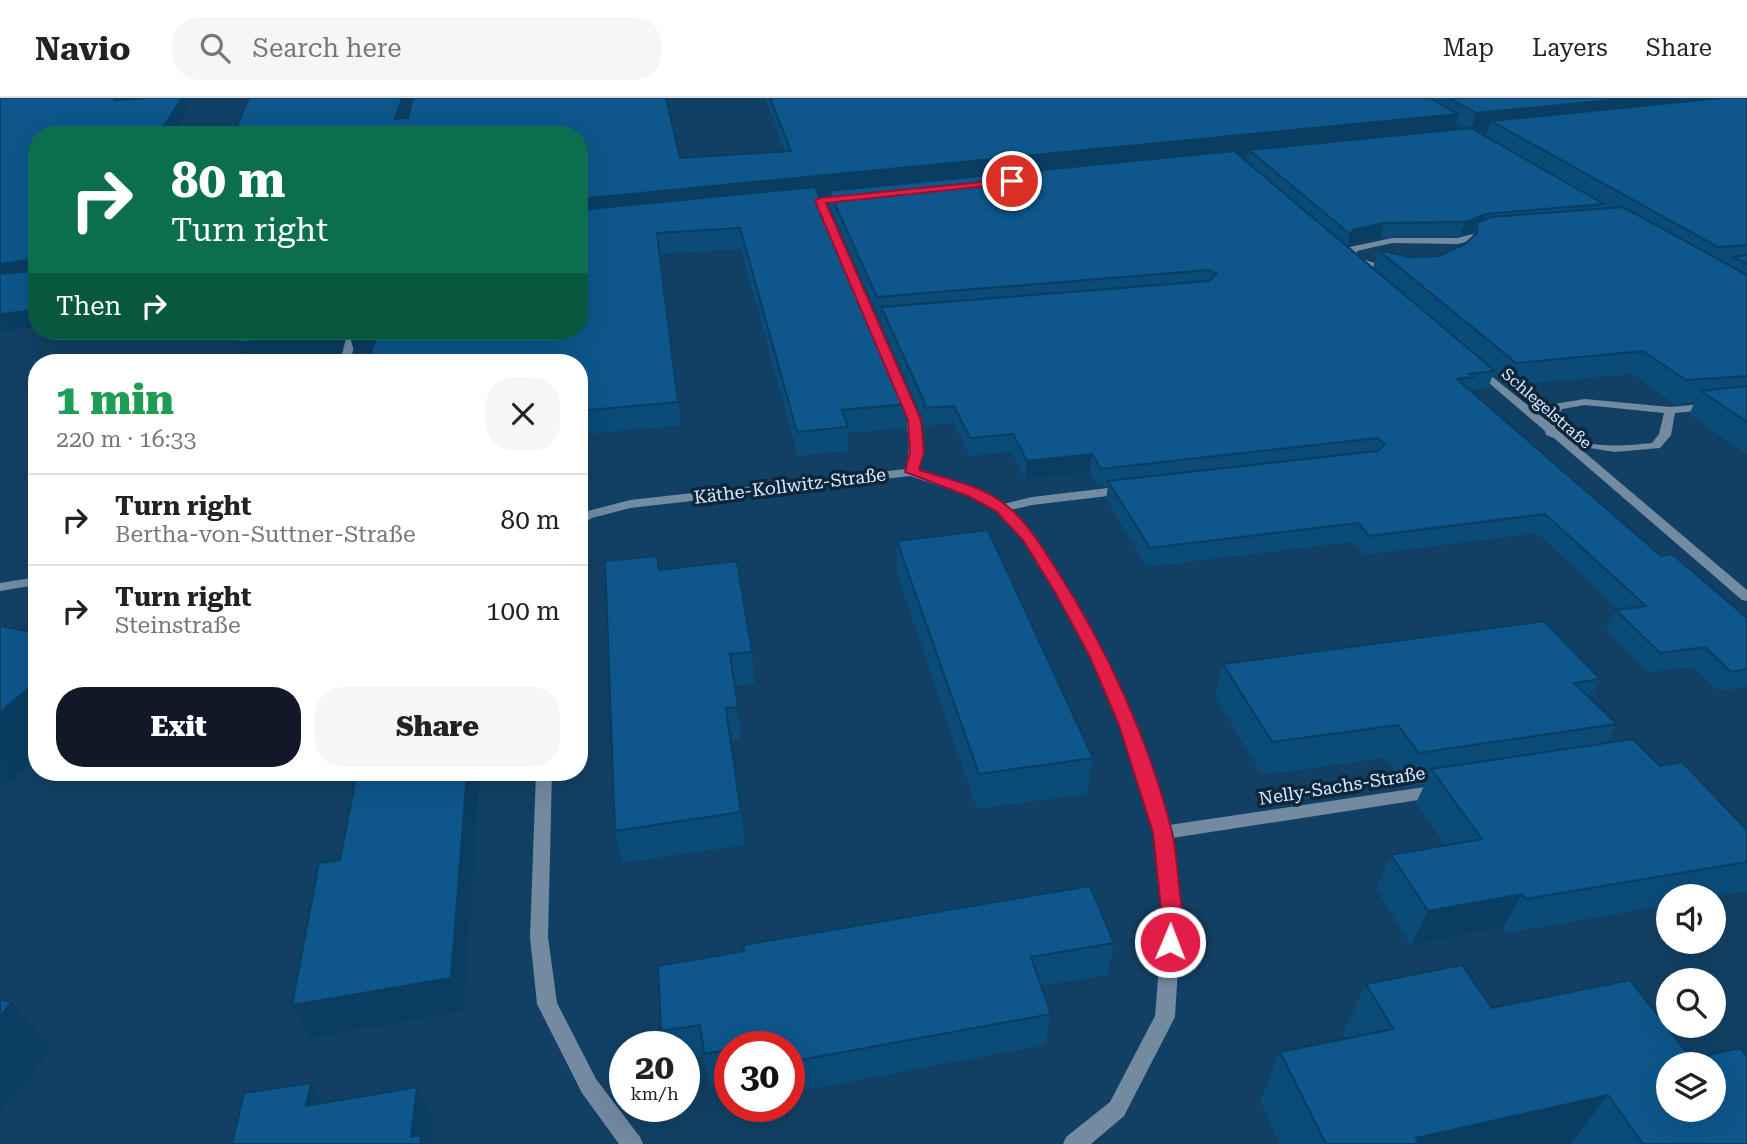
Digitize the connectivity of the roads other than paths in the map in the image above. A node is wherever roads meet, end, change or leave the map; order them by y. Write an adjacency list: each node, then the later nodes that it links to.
1 (1495, 232): 2 (street)
2 (1462, 241): 4 (street); 5 (street)
3 (1341, 250): 5 (street)
4 (1464, 252)
5 (1351, 258): 6 (street); 7 (street)
6 (1401, 273)
7 (1371, 276)
8 (1472, 364): 12 (street, Schlegelstraße)
9 (893, 369): 13 (street)
10 (1747, 403): 11 (street)
11 (1670, 410): 12 (street); 12 (street)
12 (1550, 433): 19 (street, Schlegelstraße)
13 (911, 472): 15 (street, Käthe-Kollwitz-Straße); 16 (street, Käthe-Kollwitz-Straße)
14 (1140, 489): 15 (street)
15 (1001, 508): 22 (street, Käthe-Kollwitz-Straße)
16 (588, 515)
17 (28, 582): 18 (street)
18 (0, 587)
19 (1747, 597)
20 (544, 781): 23 (street)
21 (1462, 787): 22 (street, Nelly-Sachs-Straße)
22 (1163, 833): 24 (street, Käthe-Kollwitz-Straße)
23 (632, 1144)
24 (1074, 1144)

